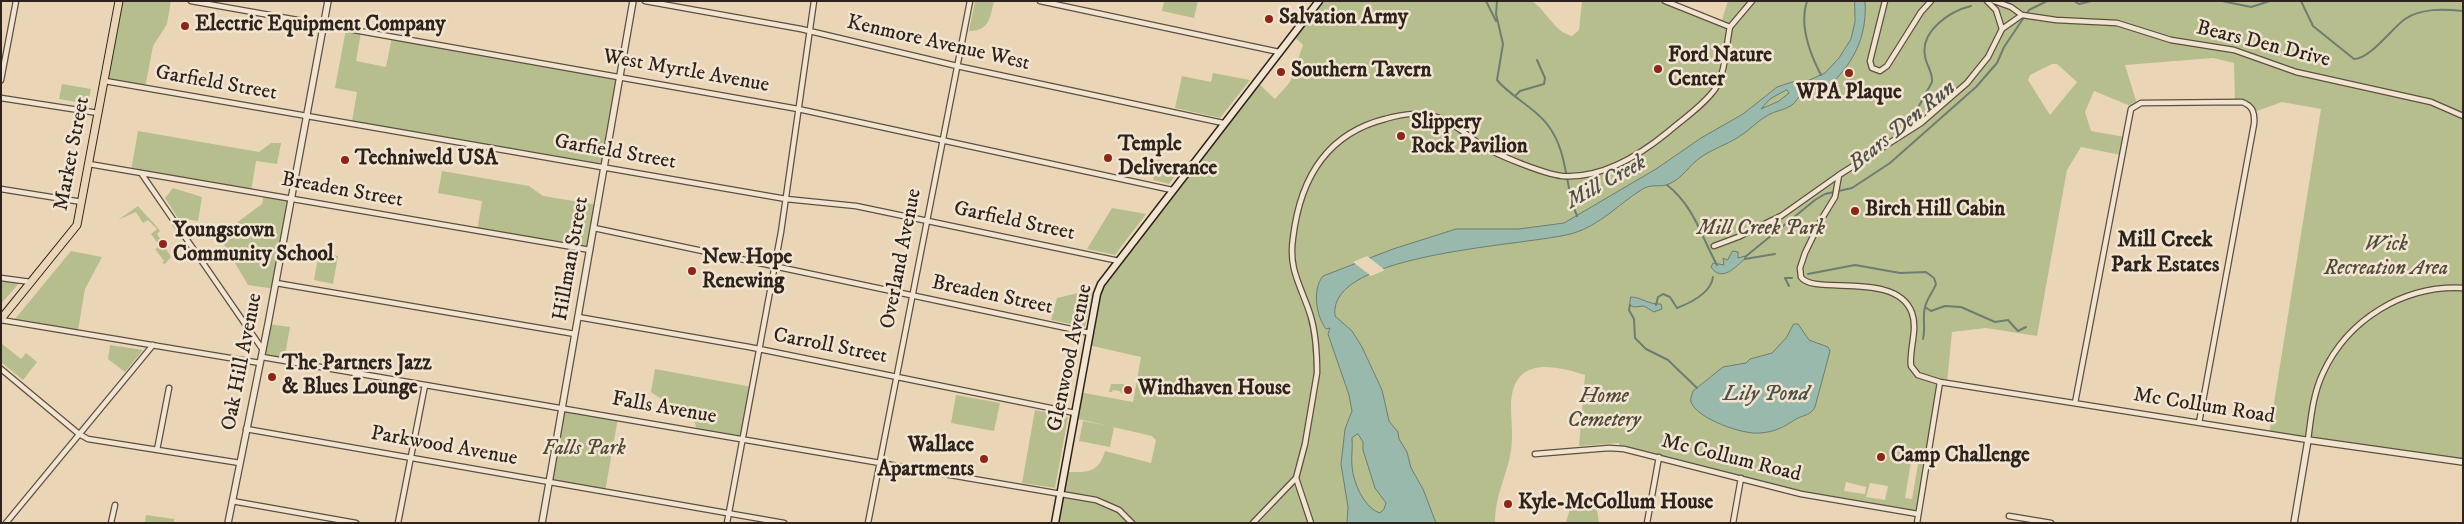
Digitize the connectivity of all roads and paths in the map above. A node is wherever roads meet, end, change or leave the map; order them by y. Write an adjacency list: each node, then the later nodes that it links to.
1 (16, 1): 25 (street)
2 (120, 1): 26 (main road, Market Street)
3 (191, 1): 18 (street, West Myrtle Avenue)
4 (328, 1): 18 (street, Oak Hill Avenue)
5 (633, 1): 24 (street, Hillman Street)
6 (645, 1): 21 (street, Kenmore Avenue West)
7 (814, 1): 21 (street)
8 (970, 1): 23 (street, Overland Avenue)
9 (1040, 1): 22 (street)
10 (1319, 1): 22 (main road, Glenwood Avenue)
11 (1665, 1): 19 (street)
12 (1752, 1): 19 (street)
13 (1885, 1): 14 (street)
14 (1931, 1)
15 (1987, 1): 20 (street)
16 (1994, 1): 17 (street, Bears Den Drive)
17 (2023, 15): 20 (street); 31 (street, Bears Den Drive)
18 (323, 25): 24 (street, West Myrtle Avenue); 30 (street, Oak Hill Avenue)
19 (1730, 26): 82 (street)
20 (2002, 28): 37 (street)
21 (809, 31): 23 (street, Kenmore Avenue West); 28 (street)
22 (1279, 52): 32 (main road, Glenwood Avenue)
23 (957, 66): 32 (street, Kenmore Avenue West); 33 (street, Overland Avenue)
24 (620, 77): 28 (street, West Myrtle Avenue); 35 (street, Hillman Street)
25 (1, 80)
26 (105, 81): 29 (main road, Market Street); 30 (street, Garfield Street)
27 (1, 98): 29 (street)
28 (798, 109): 33 (street, West Myrtle Avenue); 41 (street)
29 (98, 113): 34 (main road, Market Street)
30 (306, 116): 35 (street, Garfield Street); 40 (street, Oak Hill Avenue)
31 (2463, 116)
32 (1223, 123): 39 (main road, Glenwood Avenue)
33 (942, 142): 39 (street, West Myrtle Avenue); 43 (street, Overland Avenue)
34 (89, 164): 36 (street, Breaden Street); 42 (main road, Market Street)
35 (604, 168): 41 (street, Garfield Street); 44 (street, Hillman Street)
36 (141, 173): 40 (street, Breaden Street); 59 (street)
37 (1839, 175): 45 (street); 64 (street, Mc Collum Road)
38 (1, 189): 42 (street)
39 (1172, 190): 47 (main road, Glenwood Avenue)
40 (291, 199): 46 (street, Breaden Street); 51 (street, Oak Hill Avenue)
41 (786, 199): 43 (street, Garfield Street); 48 (street)
42 (82, 202): 50 (main road, Market Street)
43 (926, 220): 47 (street, Garfield Street); 53 (street, Overland Avenue)
44 (594, 228): 46 (street, Hillman Street); 48 (street, Breaden Street)
45 (1714, 246)
46 (590, 250): 54 (street, Hillman Street)
47 (1119, 261): 56 (main road, Glenwood Avenue)
48 (775, 266): 53 (street, Breaden Street); 60 (street)
49 (1, 278): 50 (street)
50 (32, 282): 55 (main road, Market Street)
51 (276, 283): 57 (street); 59 (street, Oak Hill Avenue)
52 (2463, 288): 74 (street)
53 (911, 295): 56 (street, Breaden Street); 63 (street, Overland Avenue)
54 (578, 317): 57 (street, Hillman Street); 60 (street, Carroll Street)
55 (1, 320): 58 (street, Falls Avenue)
56 (1090, 333): 69 (main road, Glenwood Avenue)
57 (575, 334): 68 (street, Hillman Street)
58 (152, 345): 61 (street, Falls Avenue); 72 (street)
59 (263, 350): 61 (street, Oak Hill Avenue)
60 (759, 350): 63 (street, Carroll Street); 73 (street)
61 (261, 360): 65 (street, Falls Avenue); 71 (street, Oak Hill Avenue)
62 (1, 369): 72 (street)
63 (896, 377): 69 (street, Carroll Street); 80 (street, Overland Avenue)
64 (1940, 382): 67 (street, Mc Collum Road); 89 (street)
65 (425, 385): 68 (street, Falls Avenue); 77 (street)
66 (169, 388): 75 (street)
67 (2075, 403): 70 (street, Mc Collum Road); 70 (street)
68 (562, 408): 73 (street, Falls Avenue); 84 (street, Hillman Street)
69 (1075, 413): 85 (main road, Glenwood Avenue)
70 (2199, 423): 74 (street, Mc Collum Road)
71 (246, 429): 77 (street, Parkwood Avenue); 81 (street, Oak Hill Avenue)
72 (79, 434): 75 (street); 91 (street)
73 (742, 439): 80 (street, Falls Avenue); 88 (street)
74 (2308, 440): 79 (street, Mc Collum Road); 108 (street)
75 (157, 450): 81 (street)
76 (1535, 454): 78 (street, Mc Collum Road)
77 (411, 458): 84 (street, Parkwood Avenue); 95 (street)
78 (1659, 458): 83 (street, Mc Collum Road); 104 (street)
79 (2463, 462)
80 (879, 463): 85 (street, Falls Avenue); 99 (street, Overland Avenue)
81 (240, 464): 86 (street, Oak Hill Avenue)
82 (1296, 478): 102 (street); 103 (street)
83 (1741, 478): 89 (street, Mc Collum Road); 105 (street)
84 (549, 482): 88 (street, Parkwood Avenue); 96 (street, Hillman Street)
85 (1060, 494): 100 (main road, Glenwood Avenue); 101 (street, Falls Avenue)
86 (232, 501): 93 (street, Oak Hill Avenue); 94 (street)
87 (115, 504): 92 (street)
88 (728, 513): 97 (street); 98 (street, Parkwood Avenue)
89 (1918, 514): 106 (street)
90 (2009, 516): 107 (street)
91 (6, 523)
92 (111, 523)
93 (228, 523)
94 (356, 523)
95 (398, 523)
96 (542, 523)
97 (727, 523)
98 (784, 523)
99 (868, 523)
100 (1055, 523)
101 (1132, 523)
102 (1253, 523)
103 (1311, 523)
104 (1647, 523)
105 (1733, 523)
106 (1917, 523)
107 (2051, 523)
108 (2294, 523)

